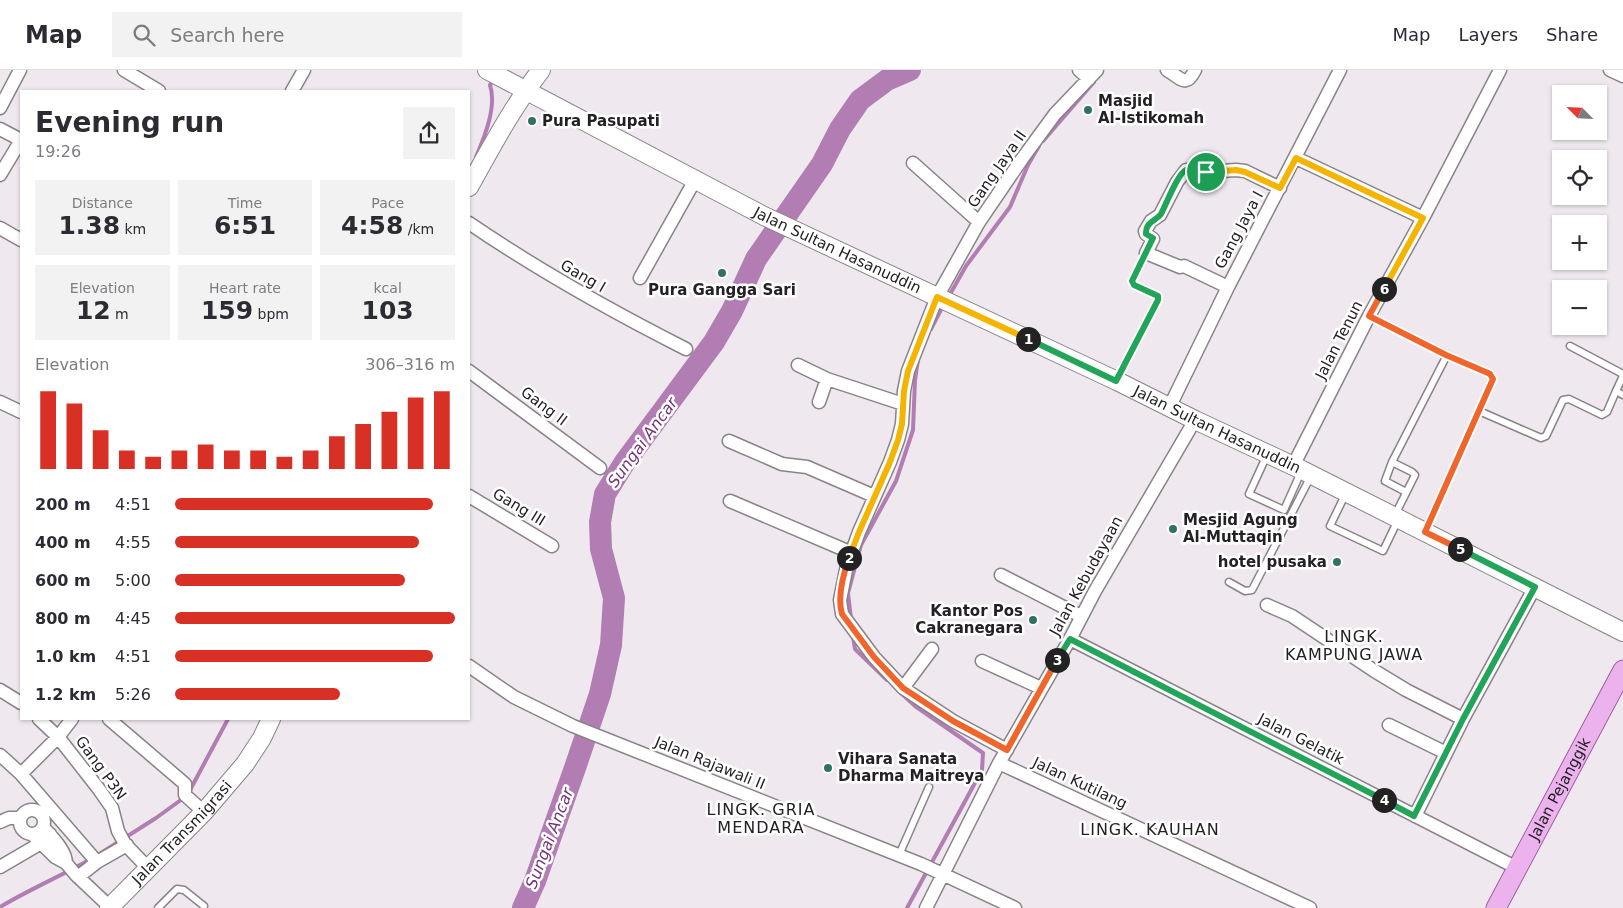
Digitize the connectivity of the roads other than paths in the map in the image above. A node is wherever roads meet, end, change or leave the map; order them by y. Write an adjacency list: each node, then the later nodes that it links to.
1 (20, 70): 17 (street)
2 (124, 70): 14 (street)
3 (304, 70): 15 (street)
4 (542, 70): 16 (main road)
5 (1079, 70): 12 (street)
6 (1167, 70): 7 (street)
7 (1195, 70)
8 (1340, 70): 21 (street, Gang Jaya I)
9 (1500, 70): 27 (street, Jalan Tenun)
10 (1610, 70): 13 (street)
11 (493, 73): 16 (main road, Jalan Sultan Hasanuddin)
12 (1093, 74): 28 (street, Gang Jaya II)
13 (1623, 76)
14 (158, 90)
15 (293, 90)
16 (525, 91): 24 (main road, Jalan Sultan Hasanuddin); 25 (main road)
17 (0, 108)
18 (0, 129): 19 (street)
19 (20, 139)
20 (20, 142): 23 (street)
21 (1296, 158): 26 (street, Gang Jaya I); 27 (street)
22 (913, 162): 28 (street)
23 (0, 175)
24 (695, 180): 33 (street); 35 (main road, Jalan Sultan Hasanuddin)
25 (470, 185)
26 (1280, 188): 32 (street); 34 (street, Gang Jaya I)
27 (1423, 218): 36 (street, Jalan Tenun)
28 (980, 222): 35 (street, Gang Jaya II)
29 (470, 224): 38 (street, Gang I)
30 (0, 228): 31 (street)
31 (20, 239)
32 (1146, 253): 34 (street); 43 (lane)
33 (640, 278)
34 (1228, 287): 49 (street, Gang Jaya I)
35 (940, 298): 43 (main road, Jalan Sultan Hasanuddin); 48 (street, Gang Jaya II)
36 (1369, 316): 39 (lane); 57 (street, Jalan Tenun)
37 (1570, 346): 44 (lane)
38 (686, 349)
39 (1446, 355): 50 (lane); 55 (lane)
40 (798, 365): 42 (street)
41 (470, 372): 56 (street, Gang II)
42 (827, 379): 47 (street); 48 (street)
43 (1116, 381): 49 (main road, Jalan Sultan Hasanuddin)
44 (1616, 391): 45 (lane); 50 (lane)
45 (1623, 395)
46 (0, 402): 51 (street)
47 (818, 402)
48 (903, 404): 60 (street, Gang Jaya II)
49 (1169, 408): 52 (main road, Jalan Sultan Hasanuddin)
50 (1479, 411): 64 (lane)
51 (20, 412)
52 (1195, 420): 54 (main road, Jalan Sultan Hasanuddin); 71 (street, Jalan Kebudayaan)
53 (729, 441): 60 (street)
54 (1267, 454): 57 (main road, Jalan Sultan Hasanuddin); 57 (lane)
55 (1392, 462): 59 (lane); 59 (lane)
56 (600, 468)
57 (1302, 470): 58 (main road, Jalan Sultan Hasanuddin); 68 (lane)
58 (1346, 492): 63 (main road, Jalan Sultan Hasanuddin); 63 (lane)
59 (1406, 492): 63 (lane)
60 (874, 496): 66 (street, Gang Jaya II)
61 (470, 497): 65 (street, Gang III)
62 (730, 502): 66 (street)
63 (1396, 517): 64 (main road, Jalan Sultan Hasanuddin)
64 (1425, 532): 69 (main road, Jalan Sultan Hasanuddin)
65 (552, 546)
66 (852, 553): 78 (street, Gang Jaya II)
67 (1001, 575): 71 (street)
68 (1229, 582)
69 (1535, 587): 72 (main road, Jalan Sultan Hasanuddin); 82 (street)
70 (1267, 605): 82 (street)
71 (1081, 616): 73 (street, Jalan Kebudayaan)
72 (1623, 632)
73 (1070, 639): 79 (street, Jalan Kebudayaan); 96 (street, Jalan Gelatik)
74 (932, 649): 78 (street)
75 (982, 661): 79 (street)
76 (470, 667): 101 (street, Jalan Rajawali II)
77 (1623, 670): 105 (main road, Jalan Pejanggik)
78 (903, 688): 89 (street)
79 (1041, 688): 89 (street, Jalan Kebudayaan)
80 (0, 690): 81 (street)
81 (20, 702)
82 (1463, 719): 90 (street)
83 (40, 720): 88 (street, Gang P3N)
84 (71, 720): 88 (street)
85 (110, 720): 95 (street)
86 (270, 720): 95 (main road, Jalan Transmigrasi)
87 (1388, 725): 90 (street)
88 (58, 737): 93 (street); 100 (street, Gang P3N)
89 (1007, 750): 92 (street, Jalan Kebudayaan)
90 (1446, 753): 96 (street)
91 (0, 755): 93 (street)
92 (999, 763): 106 (street, Jalan Kebudayaan); 113 (street, Jalan Kutilang)
93 (22, 774): 102 (street)
94 (929, 787): 101 (lane)
95 (204, 812): 104 (main road, Jalan Transmigrasi)
96 (1414, 816): 105 (street, Jalan Gelatik)
97 (1, 818): 98 (street)
98 (20, 818): 99 (street); 99 (street)
99 (42, 834): 103 (street); 107 (street)
100 (126, 844): 102 (street); 104 (street, Gang P3N)
101 (899, 855): 106 (street, Jalan Rajawali II)
102 (92, 857): 107 (street)
103 (0, 867)
104 (148, 868): 109 (main road, Jalan Transmigrasi)
105 (1517, 868): 114 (main road, Jalan Pejanggik)
106 (940, 873): 111 (street, Jalan Kebudayaan); 112 (street, Jalan Rajawali II)
107 (77, 876): 109 (street)
108 (204, 906): 110 (lane)
109 (110, 908)
110 (158, 908)
111 (926, 908)
112 (1015, 908)
113 (1310, 908)
114 (1496, 908)

